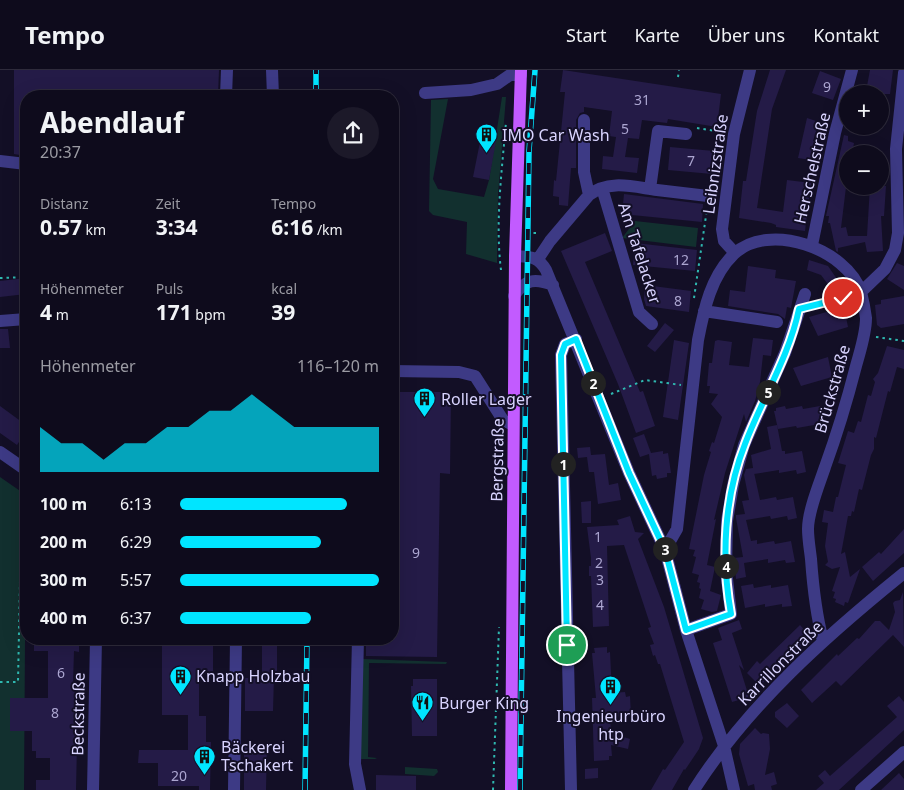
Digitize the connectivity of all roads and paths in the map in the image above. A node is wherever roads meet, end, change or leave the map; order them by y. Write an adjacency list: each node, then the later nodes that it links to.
1 (227, 70): 9 (street)
2 (272, 70): 10 (street)
3 (679, 70): 8 (path)
4 (750, 70): 15 (street, Leibnizstraße)
5 (852, 70): 22 (street, Herschelstraße)
6 (521, 72): 11 (street); 24 (main road, Bergstraße)
7 (904, 72): 30 (street)
8 (678, 77)
9 (226, 90)
10 (273, 90)
11 (425, 93)
12 (584, 120): 20 (street)
13 (506, 122): 26 (path)
14 (691, 131): 15 (path); 19 (street, Am Tafelacker)
15 (734, 134): 23 (street, Leibnizstraße)
16 (0, 161): 17 (street)
17 (20, 163)
18 (602, 188): 19 (street, Am Tafelacker); 20 (street, Am Tafelacker); 39 (street, Am Tafelacker)
19 (650, 189): 21 (street, Am Tafelacker)
20 (589, 196): 25 (street, Am Tafelacker)
21 (708, 196): 33 (path)
22 (812, 245): 23 (street, Brückstraße); 30 (street, Brückstraße)
23 (735, 253): 35 (street)
24 (514, 256): 25 (street); 32 (main road, Bergstraße)
25 (538, 259): 29 (street)
26 (502, 273)
27 (20, 277): 28 (path)
28 (0, 278)
29 (553, 284): 32 (street); 41 (street)
30 (861, 292): 34 (path); 40 (street, Brückstraße)
31 (805, 294): 34 (street)
32 (514, 296): 46 (main road, Bergstraße)
33 (694, 299)
34 (799, 309): 52 (street)
35 (704, 311): 38 (street); 44 (street)
36 (20, 319): 37 (street)
37 (0, 321)
38 (777, 322)
39 (652, 324)
40 (864, 335): 42 (path); 53 (street, Brückstraße)
41 (576, 339): 45 (street); 64 (street)
42 (904, 341)
43 (399, 371): 46 (street)
44 (693, 386): 45 (path); 49 (street)
45 (600, 399): 49 (street)
46 (513, 425): 63 (main road, Bergstraße)
47 (0, 452): 48 (street)
48 (20, 464)
49 (665, 550): 52 (street)
50 (20, 557): 57 (path)
51 (904, 573): 53 (street, Karrillonstraße)
52 (686, 630): 58 (street)
53 (823, 641): 58 (street, Karrillonstraße)
54 (96, 645): 60 (street, Beckstraße)
55 (236, 645): 61 (street)
56 (358, 645): 62 (street)
57 (0, 682)
58 (724, 746): 65 (street, Karrillonstraße); 66 (street)
59 (904, 752): 67 (street)
60 (93, 790)
61 (234, 790)
62 (360, 790)
63 (511, 790)
64 (570, 790)
65 (694, 790)
66 (734, 790)
67 (861, 790)

